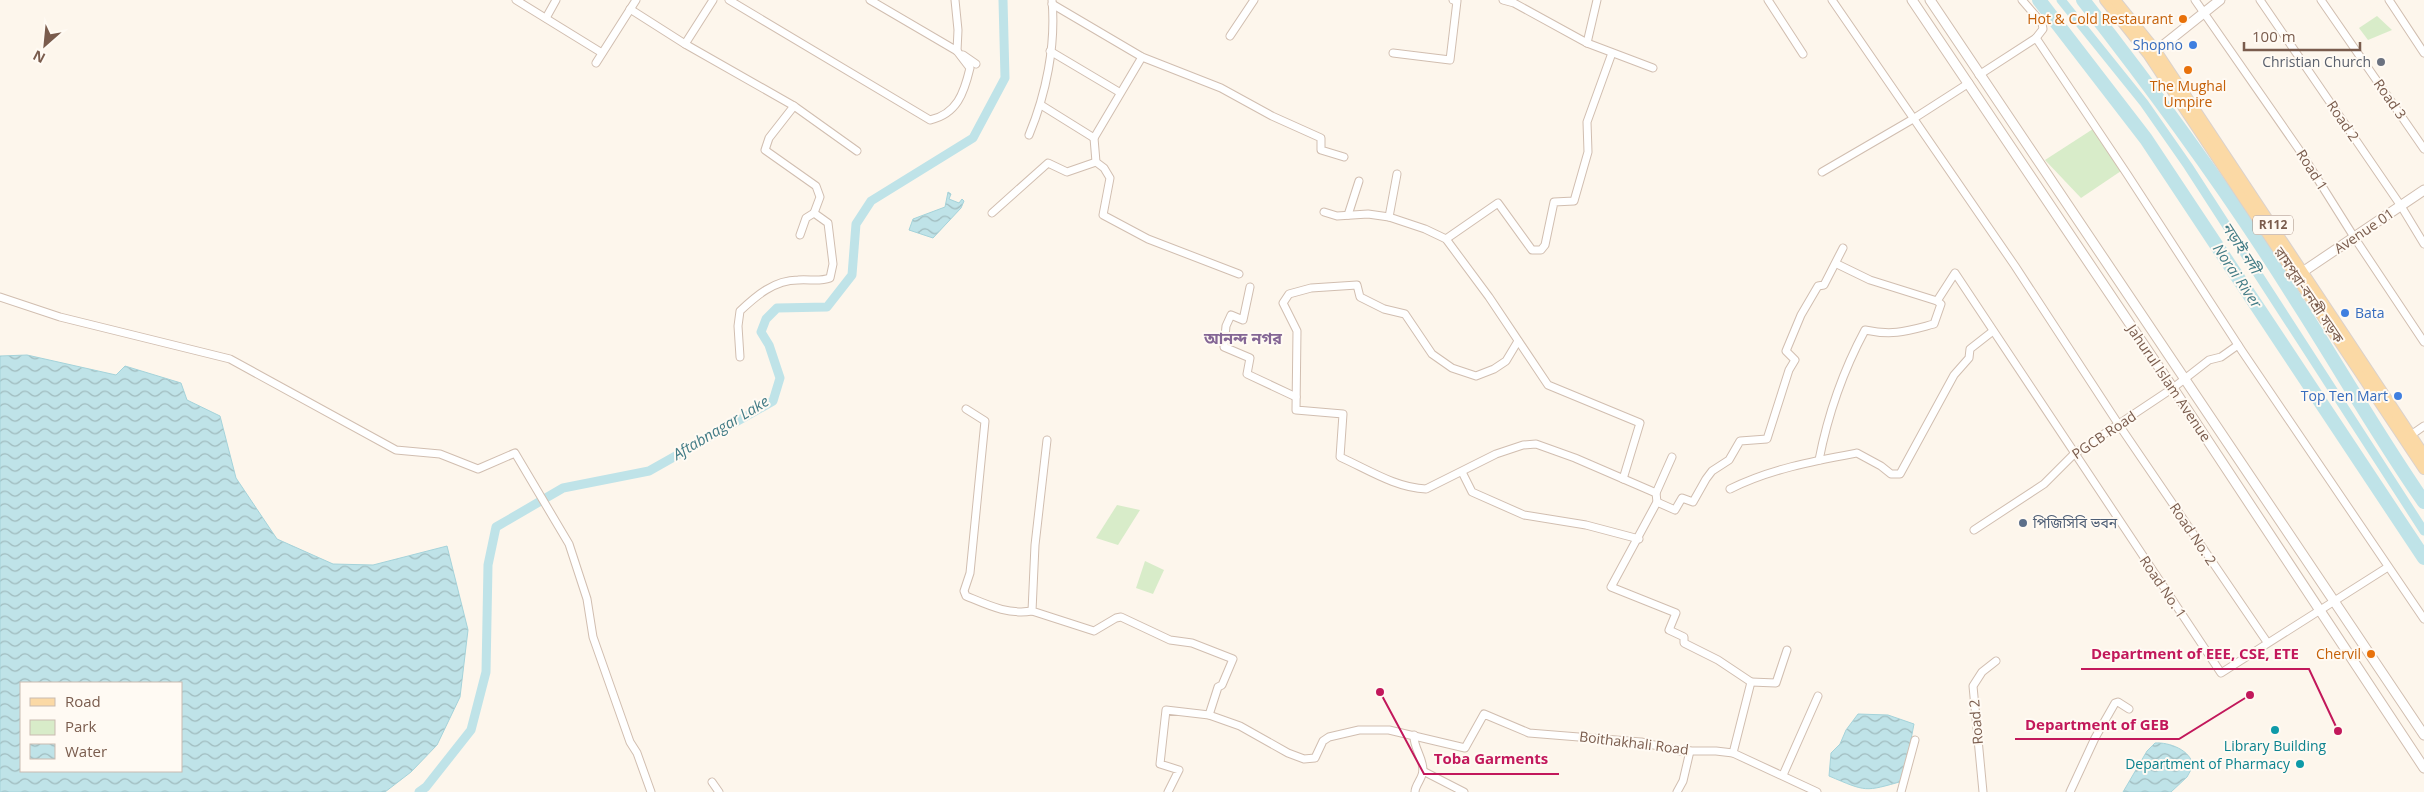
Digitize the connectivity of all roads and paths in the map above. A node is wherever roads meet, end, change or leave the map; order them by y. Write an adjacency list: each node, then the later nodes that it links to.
1 (516, 0): 27 (street)
2 (556, 0): 27 (street)
3 (636, 0): 25 (street)
4 (713, 0): 31 (street)
5 (728, 0): 32 (street)
6 (870, 0): 32 (street)
7 (955, 0): 32 (street)
8 (1254, 0): 28 (street)
9 (1455, 0): 36 (street)
10 (1503, 0): 30 (street)
11 (1597, 0): 30 (street)
12 (1768, 0): 39 (street)
13 (1832, 0): 49 (street, Road No. 2)
14 (1912, 0): 45 (street, Jahurul Islam Avenue)
15 (1930, 0): 44 (street, Jahurul Islam Avenue)
16 (2022, 0): 29 (street)
17 (2105, 0): 94 (main road, রামপুরা-বনশ্রী সড়ক / R112)
18 (2115, 0): 34 (main road, রামপুরা-বনশ্রী সড়ক / R112)
19 (2195, 0): 26 (street, Road 1)
20 (2220, 0): 26 (street)
21 (2260, 0): 60 (street, Road 2)
22 (2321, 0): 52 (street, Road 3)
23 (2389, 0): 38 (street)
24 (1052, 2): 33 (street); 40 (street)
25 (630, 9): 31 (street); 35 (street)
26 (2206, 13): 34 (street); 67 (street, Road 1)
27 (546, 18): 35 (street)
28 (1230, 36)
29 (2036, 38): 44 (street); 80 (street)
30 (1587, 43): 37 (street)
31 (685, 44): 48 (street)
32 (957, 51): 42 (street)
33 (1050, 51): 46 (street); 47 (street)
34 (2156, 51): 72 (main road, রামপুরা-বনশ্রী সড়ক / R112)
35 (602, 53): 41 (street)
36 (1393, 53)
37 (1612, 53): 43 (street); 68 (street)
38 (2424, 53)
39 (1803, 54)
40 (1142, 56): 46 (street); 54 (street)
41 (596, 63)
42 (976, 64)
43 (1653, 68)
44 (1979, 75): 45 (street); 82 (street, Jahurul Islam Avenue)
45 (1969, 84): 49 (street); 83 (street, Jahurul Islam Avenue)
46 (1119, 92): 51 (street)
47 (1041, 105): 50 (street); 51 (street)
48 (794, 106): 53 (street); 62 (street)
49 (1913, 119): 56 (street); 86 (street, Road No. 2)
50 (1029, 135)
51 (1094, 138): 55 (street)
52 (2424, 149)
53 (858, 151)
54 (1344, 157)
55 (1096, 162): 63 (street); 73 (street)
56 (1822, 172)
57 (1397, 174): 65 (street)
58 (1359, 181): 64 (street)
59 (2424, 190): 60 (street, Avenue 01)
60 (2401, 206): 67 (street, Avenue 01); 69 (street, Road 2)
61 (1324, 212): 64 (street)
62 (814, 213): 66 (street); 81 (street)
63 (992, 213)
64 (1348, 214): 65 (street)
65 (1389, 217): 68 (street)
66 (800, 235)
67 (2354, 237): 72 (street, Avenue 01); 79 (street, Road 1)
68 (1446, 239): 78 (street)
69 (2424, 244)
70 (1843, 248): 71 (street)
71 (1837, 264): 76 (street); 99 (street)
72 (2304, 271): 88 (main road, রামপুরা-বনশ্রী সড়ক / R112)
73 (1239, 274)
74 (1250, 287): 84 (street)
75 (0, 296): 129 (street)
76 (1937, 301): 77 (street); 93 (street)
77 (1993, 331): 90 (street); 93 (street)
78 (1518, 341): 84 (street); 96 (street)
79 (2424, 342)
80 (2238, 345): 82 (street, PGCB Road); 102 (street)
81 (740, 357)
82 (2184, 378): 83 (street, PGCB Road); 103 (street, Jahurul Islam Avenue)
83 (2173, 388): 86 (street, PGCB Road); 104 (street, Jahurul Islam Avenue)
84 (1296, 397): 95 (street)
85 (966, 409): 105 (street)
86 (2119, 425): 90 (street, PGCB Road); 107 (street, Road No. 2)
87 (2424, 426): 88 (street)
88 (2411, 435): 91 (main road, রামপুরা-বনশ্রী সড়ক / R112)
89 (1046, 440): 105 (street)
90 (2074, 454): 100 (street, PGCB Road); 107 (street, Road No. 1)
91 (2424, 456)
92 (1672, 457): 98 (street)
93 (1819, 460): 97 (street)
94 (2424, 469)
95 (1462, 472): 96 (street); 101 (street)
96 (1623, 479): 98 (street)
97 (1730, 489)
98 (1656, 493): 99 (street)
99 (1657, 502): 101 (street)
100 (1974, 530)
101 (1638, 539): 112 (street)
102 (2388, 567): 103 (street, Road No. 1); 106 (street)
103 (2333, 602): 104 (street, Road No. 1); 108 (street, Jahurul Islam Avenue)
104 (2319, 610): 107 (street, Road No. 1); 110 (street, Jahurul Islam Avenue)
105 (1032, 611): 115 (street)
106 (2424, 619)
107 (2267, 642)
108 (2364, 647): 110 (street); 116 (street, Jahurul Islam Avenue)
109 (1787, 650): 112 (street)
110 (2350, 656): 117 (street, Jahurul Islam Avenue)
111 (1996, 661): 137 (street, Road 2)
112 (1750, 682): 123 (street)
113 (1818, 696): 127 (street)
114 (2129, 709): 138 (street)
115 (1209, 715): 118 (street, Boithakhali Road); 131 (street, Boithakhali Road)
116 (2414, 720): 117 (street); 119 (street, Jahurul Islam Avenue)
117 (2400, 730): 124 (street, Jahurul Islam Avenue)
118 (1414, 735): 122 (street, Boithakhali Road); 126 (street)
119 (2424, 735)
120 (1915, 740): 136 (street)
121 (2424, 748): 124 (street)
122 (1690, 751): 123 (street, Boithakhali Road); 134 (street)
123 (1733, 753): 127 (street, Boithakhali Road)
124 (2415, 754): 125 (street, Jahurul Islam Avenue)
125 (2424, 768)
126 (1423, 771): 132 (street); 133 (street)
127 (1783, 775): 135 (street, Boithakhali Road)
128 (712, 782): 130 (street)
129 (651, 792)
130 (719, 792)
131 (1168, 792)
132 (1415, 792)
133 (1464, 792)
134 (1676, 792)
135 (1817, 792)
136 (1901, 792)
137 (1983, 792)
138 (2070, 792)

